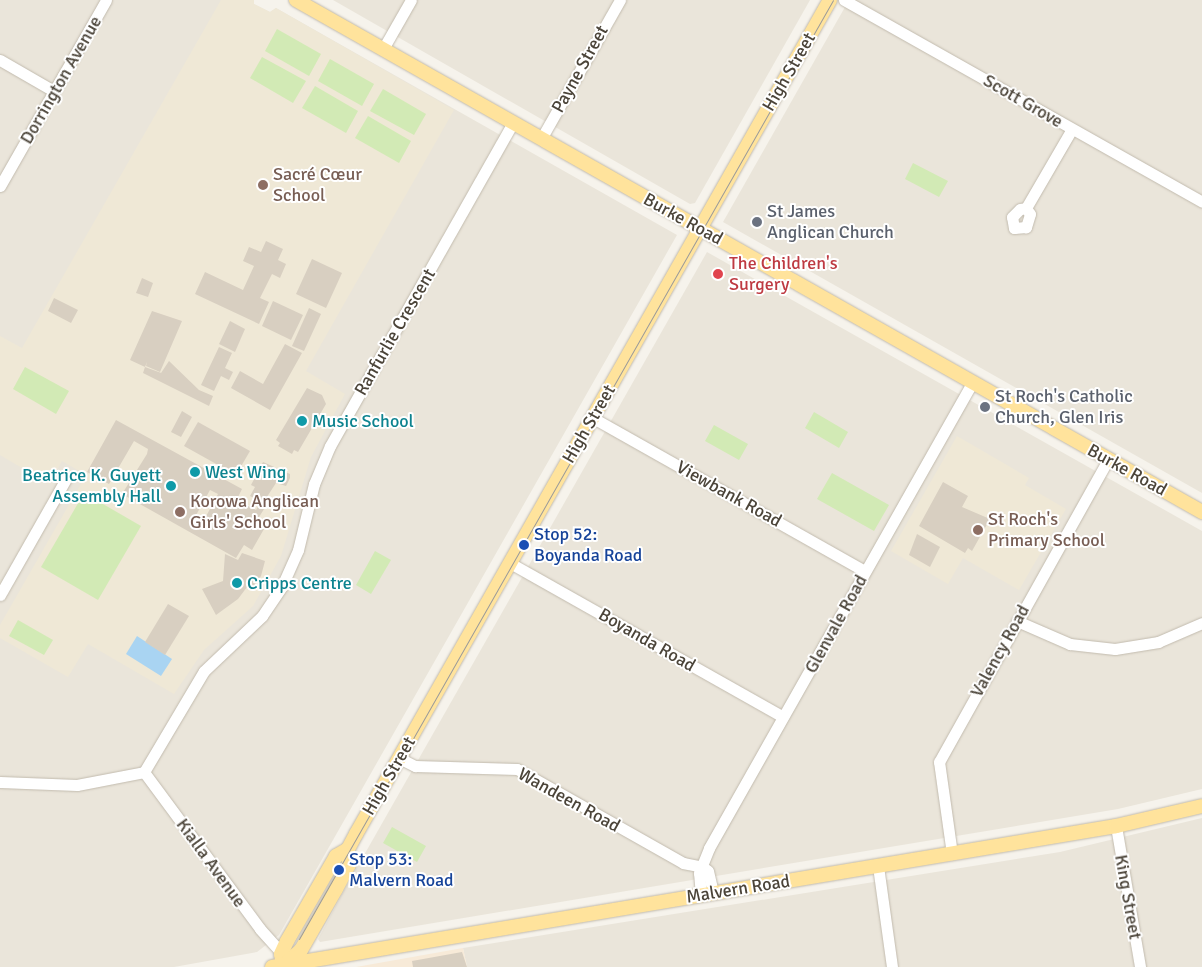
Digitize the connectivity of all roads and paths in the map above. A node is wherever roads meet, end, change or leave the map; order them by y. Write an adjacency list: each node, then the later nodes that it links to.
1 (106, 0): 9 (street, Dorrington Avenue)
2 (296, 0): 7 (main road, Burke Road)
3 (410, 0): 7 (street)
4 (620, 0): 12 (street, Payne Street)
5 (830, 0): 16 (main road, High Street)
6 (844, 0): 11 (street, Scott Grove)
7 (383, 49): 10 (main road, Burke Road)
8 (0, 60): 9 (street)
9 (54, 91): 13 (street, Dorrington Avenue)
10 (514, 123): 12 (main road, Burke Road); 29 (street, Ranfurlie Crescent)
11 (1072, 128): 14 (street, Scott Grove); 15 (street)
12 (541, 139): 16 (main road, Burke Road)
13 (0, 186)
14 (1202, 202)
15 (1026, 208)
16 (700, 228): 17 (main road, Burke Road); 18 (main road, High Street)
17 (972, 382): 19 (main road, Burke Road); 23 (street, Glenvale Road)
18 (593, 418): 22 (main road, High Street); 23 (street, Viewbank Road)
19 (1108, 459): 21 (main road, Burke Road); 25 (street, Valency Road)
20 (66, 479): 24 (street)
21 (1202, 512)
22 (510, 563): 27 (street, Boyanda Road); 28 (main road, High Street)
23 (866, 571): 27 (street, Glenvale Road)
24 (0, 595)
25 (1017, 621): 26 (street); 33 (street, Valency Road)
26 (1202, 623)
27 (783, 717): 35 (street, Glenvale Road)
28 (399, 758): 35 (street, Wandeen Road); 37 (main road, High Street)
29 (144, 772): 30 (street); 37 (street, Kialla Avenue)
30 (0, 782)
31 (1202, 806): 32 (main road, Malvern Road)
32 (1116, 826): 33 (main road, Malvern Road); 39 (street, King Street)
33 (952, 854): 34 (main road, Malvern Road)
34 (878, 866): 36 (main road, Malvern Road); 38 (street)
35 (703, 867): 36 (street)
36 (707, 894): 37 (main road, Malvern Road)
37 (280, 963)
38 (892, 967)
39 (1140, 967)

